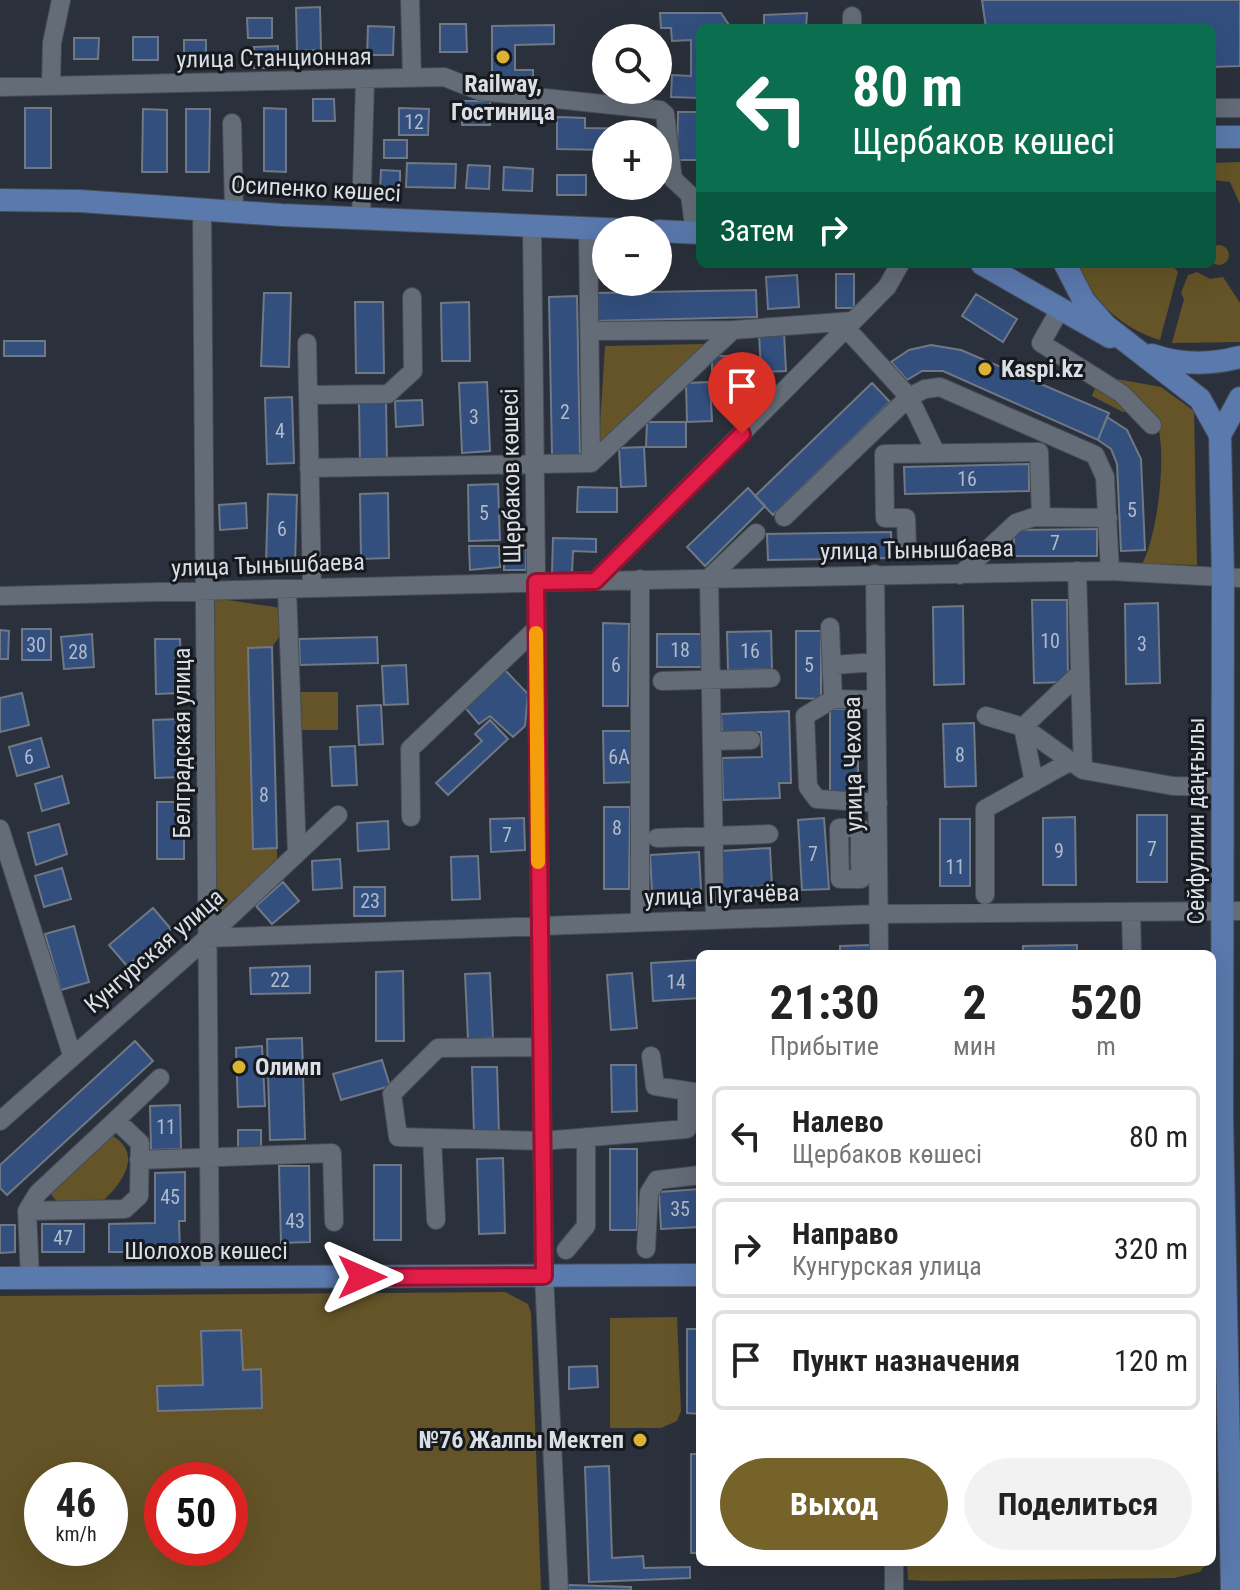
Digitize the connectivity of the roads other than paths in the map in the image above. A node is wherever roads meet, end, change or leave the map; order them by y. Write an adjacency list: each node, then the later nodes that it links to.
1 (61, 0): 5 (street)
2 (410, 0): 3 (street)
3 (412, 76): 4 (street, улица Станционная); 19 (street, улица Станционная)
4 (365, 81): 5 (street, улица Станционная); 15 (street)
5 (51, 84): 6 (street, улица Станционная)
6 (0, 87)
7 (1216, 108): 8 (street)
8 (1240, 108)
9 (232, 123): 14 (street)
10 (1216, 137): 11 (main road)
11 (1240, 137)
12 (0, 200): 13 (main road, Осипенко көшесі)
13 (202, 209): 14 (main road, Осипенко көшесі); 58 (street, Белградская улица)
14 (234, 211): 15 (main road, Осипенко көшесі)
15 (361, 218): 16 (main road, Осипенко көшесі)
16 (532, 226): 17 (main road, Осипенко көшесі); 40 (street, Щербаков көшесі)
17 (588, 228): 18 (main road, Осипенко көшесі); 29 (street)
18 (592, 228)
19 (696, 228)
20 (672, 232): 21 (main road)
21 (696, 233)
22 (898, 268): 27 (street)
23 (989, 268): 26 (main road)
24 (1067, 268): 31 (main road)
25 (412, 297): 33 (street)
26 (1059, 311): 31 (main road); 36 (street)
27 (850, 325): 28 (street); 34 (street); 54 (street)
28 (733, 330): 29 (street); 39 (street)
29 (589, 331): 39 (street)
30 (307, 343): 33 (street)
31 (1133, 348): 32 (main road); 37 (main road, Сейфуллин даңғылы)
32 (1240, 357)
33 (308, 395): 41 (street)
34 (909, 397): 38 (street); 42 (street); 44 (street)
35 (1240, 398): 37 (main road, Сейфуллин даңғылы)
36 (1152, 425)
37 (1220, 435): 52 (main road, Сейфуллин даңғылы)
38 (936, 453): 43 (street); 46 (street)
39 (591, 463): 40 (street)
40 (535, 465): 41 (street); 55 (street, Щербаков көшесі)
41 (309, 468): 56 (street)
42 (784, 517)
43 (1041, 517): 44 (street); 50 (street)
44 (1108, 518): 48 (street)
45 (756, 533): 51 (street)
46 (907, 548)
47 (1077, 571): 48 (street, улица Тынышбаева); 50 (street, улица Тынышбаева); 64 (street)
48 (1110, 571): 52 (street, улица Тынышбаева)
49 (875, 574): 50 (street, улица Тынышбаева); 51 (street, улица Тынышбаева); 62 (street, улица Чехова)
50 (960, 575)
51 (709, 578): 53 (street, улица Тынышбаева); 66 (street)
52 (1232, 578): 76 (main road, Сейфуллин даңғылы)
53 (640, 579): 54 (street, улица Тынышбаева); 90 (street)
54 (595, 581): 55 (street)
55 (536, 582): 56 (street, улица Тынышбаева); 61 (street, Щербаков көшесі)
56 (312, 588): 57 (street, улица Тынышбаева)
57 (287, 590): 58 (street, улица Тынышбаева); 84 (street)
58 (206, 591): 59 (street, улица Тынышбаева); 92 (street, Белградская улица)
59 (0, 596)
60 (830, 627): 63 (street)
61 (536, 629): 79 (street); 91 (street, Щербаков көшесі)
62 (876, 662): 63 (street); 69 (street, улица Чехова)
63 (834, 665): 68 (street)
64 (1080, 673): 71 (street); 74 (street)
65 (771, 678): 66 (street)
66 (713, 680): 67 (street); 73 (street)
67 (662, 681)
68 (833, 699): 69 (street); 77 (street)
69 (876, 700): 77 (street, улица Чехова)
70 (986, 716): 71 (street)
71 (1023, 727): 74 (street); 75 (street)
72 (751, 740): 73 (street)
73 (712, 741): 82 (street)
74 (1077, 766): 75 (street); 76 (street)
75 (1034, 782): 85 (street)
76 (1222, 787): 86 (main road, Сейфуллин даңғылы)
77 (878, 803): 88 (street, улица Чехова)
78 (338, 815): 84 (street, Кунгурская улица)
79 (411, 817)
80 (0, 829): 97 (street)
81 (769, 834): 82 (street)
82 (713, 835): 83 (street); 89 (street)
83 (657, 838)
84 (297, 853): 92 (street, Кунгурская улица)
85 (985, 895)
86 (1231, 911): 87 (street, улица Пугачёва); 96 (main road, Сейфуллин даңғылы)
87 (1131, 912): 88 (street, улица Пугачёва); 94 (street)
88 (878, 914): 89 (street, улица Пугачёва); 93 (street, улица Чехова)
89 (715, 919): 90 (street, улица Пугачёва)
90 (640, 922): 91 (street, улица Пугачёва)
91 (538, 925): 92 (street, улица Пугачёва); 95 (street, Щербаков көшесі)
92 (207, 938): 97 (street, Кунгурская улица); 108 (street, Белградская улица)
93 (879, 950)
94 (1132, 950)
95 (541, 1047): 106 (street); 107 (street, Щербаков көшесі)
96 (1218, 1052): 100 (main road, Сейфуллин даңғылы)
97 (72, 1055): 104 (street, Кунгурская улица)
98 (651, 1056): 101 (street)
99 (160, 1078): 103 (street)
100 (1217, 1088): 102 (main road, Сейфуллин даңғылы)
101 (693, 1093): 105 (street)
102 (1217, 1118): 116 (main road, Сейфуллин даңғылы)
103 (116, 1120): 109 (street); 111 (street)
104 (0, 1121)
105 (586, 1137): 107 (street); 115 (street)
106 (432, 1138): 107 (street); 112 (street)
107 (542, 1141): 118 (street, Щербаков көшесі)
108 (210, 1159): 109 (street); 113 (street); 119 (street, Белградская улица)
109 (139, 1160): 111 (street)
110 (696, 1175): 114 (street)
111 (27, 1211): 121 (street)
112 (436, 1220)
113 (334, 1222)
114 (646, 1249)
115 (566, 1250)
116 (1225, 1266): 125 (main road, Сейфуллин даңғылы)
117 (696, 1275): 118 (main road, Шолохов көшесі)
118 (544, 1276): 119 (main road, Шолохов көшесі); 123 (street, Щербаков көшесі)
119 (210, 1277): 121 (main road, Шолохов көшесі)
120 (0, 1278): 121 (main road, Шолохов көшесі)
121 (30, 1278)
122 (894, 1566): 124 (street)
123 (559, 1590)
124 (894, 1590)
125 (1232, 1590)

